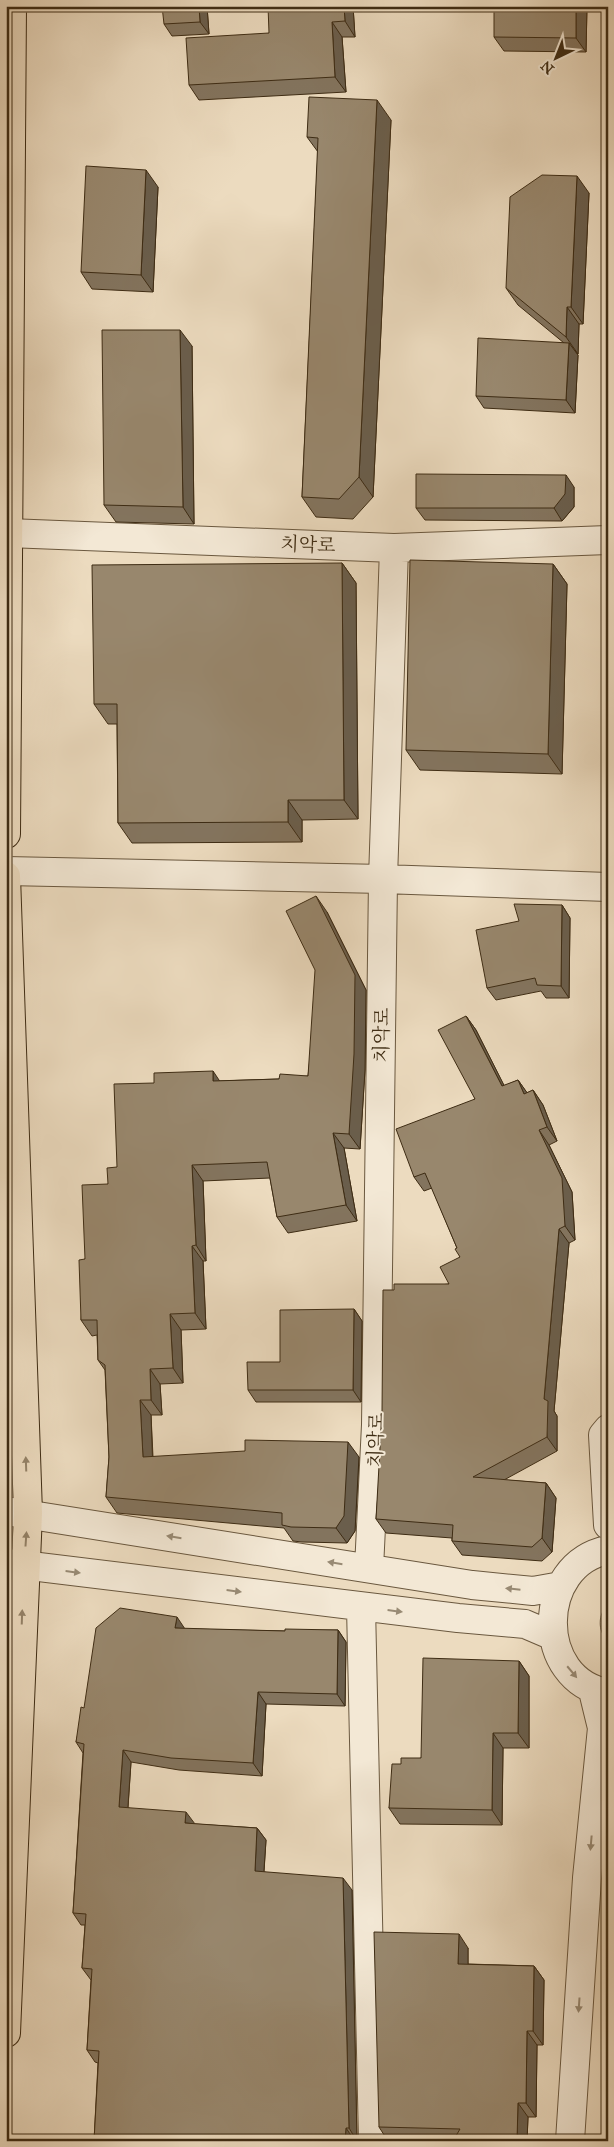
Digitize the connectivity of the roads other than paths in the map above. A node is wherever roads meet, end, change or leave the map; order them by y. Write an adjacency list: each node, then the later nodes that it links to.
1 (12, 6): 2 (main road)
2 (8, 533): 4 (street, 치악로); 5 (main road)
3 (608, 540): 4 (street, 치악로)
4 (394, 548): 8 (street, 치악로)
5 (6, 834)
6 (6, 871): 8 (street)
7 (6, 876): 11 (main road, one-way to 7)
8 (383, 879): 9 (street); 15 (street, 치악로)
9 (608, 887)
10 (608, 1429): 12 (street)
11 (17, 1512): 14 (main road, one-way to 11); 15 (street, one-way to 11)
12 (608, 1525)
13 (605, 1544): 16 (street)
14 (15, 1564): 17 (street, one-way to 17); 20 (main road, one-way to 14)
15 (369, 1568): 16 (street, one-way to 15)
16 (561, 1586): 18 (street)
17 (361, 1607): 18 (street, one-way to 18); 21 (street)
18 (553, 1636): 19 (street, one-way to 19)
19 (601, 1692): 22 (street, one-way to 22)
20 (6, 2033)
21 (373, 2141)
22 (570, 2141)

